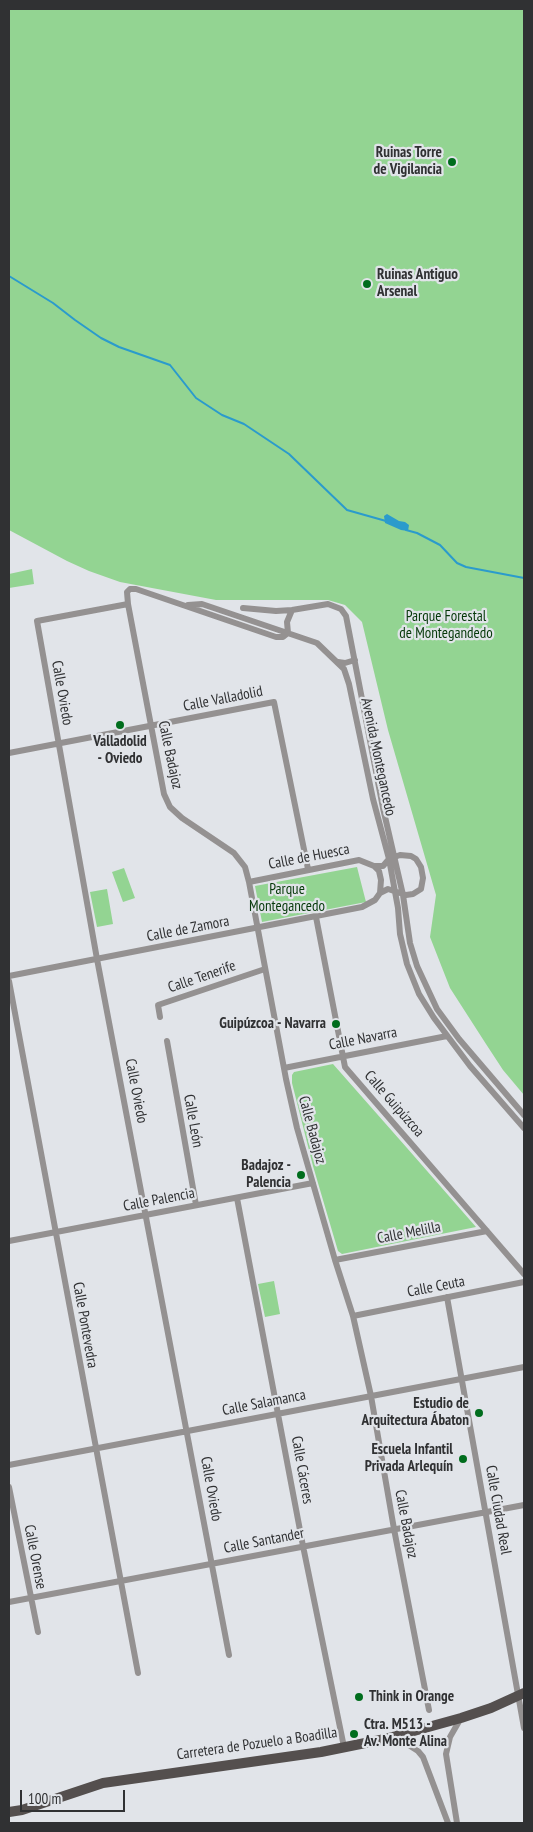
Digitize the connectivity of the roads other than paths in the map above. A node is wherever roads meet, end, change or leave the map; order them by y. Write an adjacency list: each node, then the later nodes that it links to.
1 (128, 590): 2 (street, Calle Badajoz); 5 (street, Avenida Montegancedo)
2 (128, 604): 8 (street, Calle Badajoz); 9 (street, Calle Oviedo)
3 (243, 608): 4 (street, Avenida Montegancedo)
4 (292, 610): 5 (street); 6 (street, Avenida Montegancedo)
5 (288, 633): 7 (street, Avenida Montegancedo)
6 (355, 660): 7 (street); 11 (street, Avenida Montegancedo)
7 (338, 662): 11 (street, Avenida Montegancedo)
8 (151, 726): 9 (street, Calle Valladolid); 13 (street, Calle Valladolid); 14 (street, Calle Badajoz)
9 (58, 743): 10 (street, Calle Valladolid); 20 (street, Calle Oviedo)
10 (9, 753)
11 (392, 858): 12 (street); 15 (street, Avenida Montegancedo); 17 (street, Avenida Montegancedo); 17 (street)
12 (374, 866): 13 (street, Calle de Huesca); 16 (street)
13 (308, 869): 14 (street, Calle de Huesca)
14 (249, 882): 19 (street, Calle Badajoz)
15 (394, 891): 16 (street); 17 (street); 25 (street, Avenida Montegancedo)
16 (380, 893): 18 (street, Calle de Zamora)
17 (403, 895): 29 (street, Avenida Montegancedo)
18 (316, 917): 19 (street, Calle de Zamora); 27 (street, Calle Guipúzcoa)
19 (257, 928): 20 (street, Calle de Zamora); 21 (street, Calle Badajoz)
20 (98, 958): 22 (street, Calle de Zamora); 34 (street, Calle Oviedo)
21 (265, 969): 24 (street, Calle Tenerife); 28 (street, Calle Badajoz)
22 (9, 976)
23 (9, 980): 36 (street, Calle Pontevedra)
24 (160, 1016)
25 (447, 1036): 27 (street, Calle Navarra); 30 (street, Avenida Montegancedo)
26 (167, 1041): 33 (street, Calle León)
27 (343, 1056): 28 (street, Calle Navarra); 35 (street, Calle Guipúzcoa)
28 (284, 1068): 31 (street, Calle Badajoz)
29 (524, 1115)
30 (524, 1128)
31 (313, 1183): 32 (street, Calle Palencia); 38 (street, Calle Badajoz)
32 (238, 1198): 33 (street, Calle Palencia); 46 (street, Calle Cáceres)
33 (196, 1206): 34 (street, Calle Palencia)
34 (147, 1215): 36 (street, Calle Palencia); 47 (street, Calle Oviedo)
35 (487, 1231): 38 (street, Calle Melilla); 39 (street, Calle Guipúzcoa)
36 (56, 1232): 37 (street, Calle Palencia); 48 (street, Calle Pontevedra)
37 (9, 1241)
38 (335, 1260): 42 (street, Calle Badajoz)
39 (524, 1274)
40 (524, 1282): 41 (street, Calle Ceuta)
41 (447, 1298): 42 (street, Calle Ceuta); 44 (street, Calle Ciudad Real)
42 (353, 1316): 45 (street, Calle Badajoz)
43 (524, 1368): 44 (street, Calle Salamanca)
44 (462, 1379): 45 (street, Calle Salamanca); 52 (street, Calle Ciudad Real)
45 (371, 1396): 46 (street, Calle Salamanca); 53 (street, Calle Badajoz)
46 (279, 1413): 47 (street, Calle Salamanca); 54 (street, Calle Cáceres)
47 (188, 1431): 48 (street, Calle Salamanca); 55 (street, Calle Oviedo)
48 (95, 1449): 49 (street, Calle Salamanca); 56 (street, Calle Pontevedra)
49 (9, 1465)
50 (9, 1487): 57 (street, Calle Orense)
51 (524, 1505): 52 (street, Calle Santander)
52 (486, 1512): 53 (street, Calle Santander); 62 (street, Calle Ciudad Real)
53 (394, 1529): 54 (street, Calle Santander); 63 (street, Calle Badajoz)
54 (303, 1546): 55 (street, Calle Santander); 67 (street, Calle Cáceres)
55 (212, 1564): 56 (street, Calle Santander); 60 (street, Calle Oviedo)
56 (121, 1580): 57 (street, Calle Santander); 61 (street, Calle Pontevedra)
57 (30, 1598): 58 (street, Calle Santander); 59 (street, Calle Orense)
58 (9, 1602)
59 (38, 1632)
60 (229, 1655)
61 (138, 1673)
62 (522, 1694): 64 (main road, Carretera de Pozuelo a Boadilla); 65 (street, Calle Ciudad Real)
63 (429, 1710)
64 (461, 1718): 66 (main road, Carretera de Pozuelo a Boadilla); 72 (street)
65 (524, 1728)
66 (385, 1739): 67 (main road, Carretera de Pozuelo a Boadilla); 71 (street)
67 (344, 1747): 68 (main road, Carretera de Pozuelo a Boadilla)
68 (22, 1810): 69 (main road, Carretera de Pozuelo a Boadilla); 70 (main road, Carretera de Pozuelo a Boadilla)
69 (9, 1812)
70 (9, 1816)
71 (448, 1823)
72 (457, 1823)

